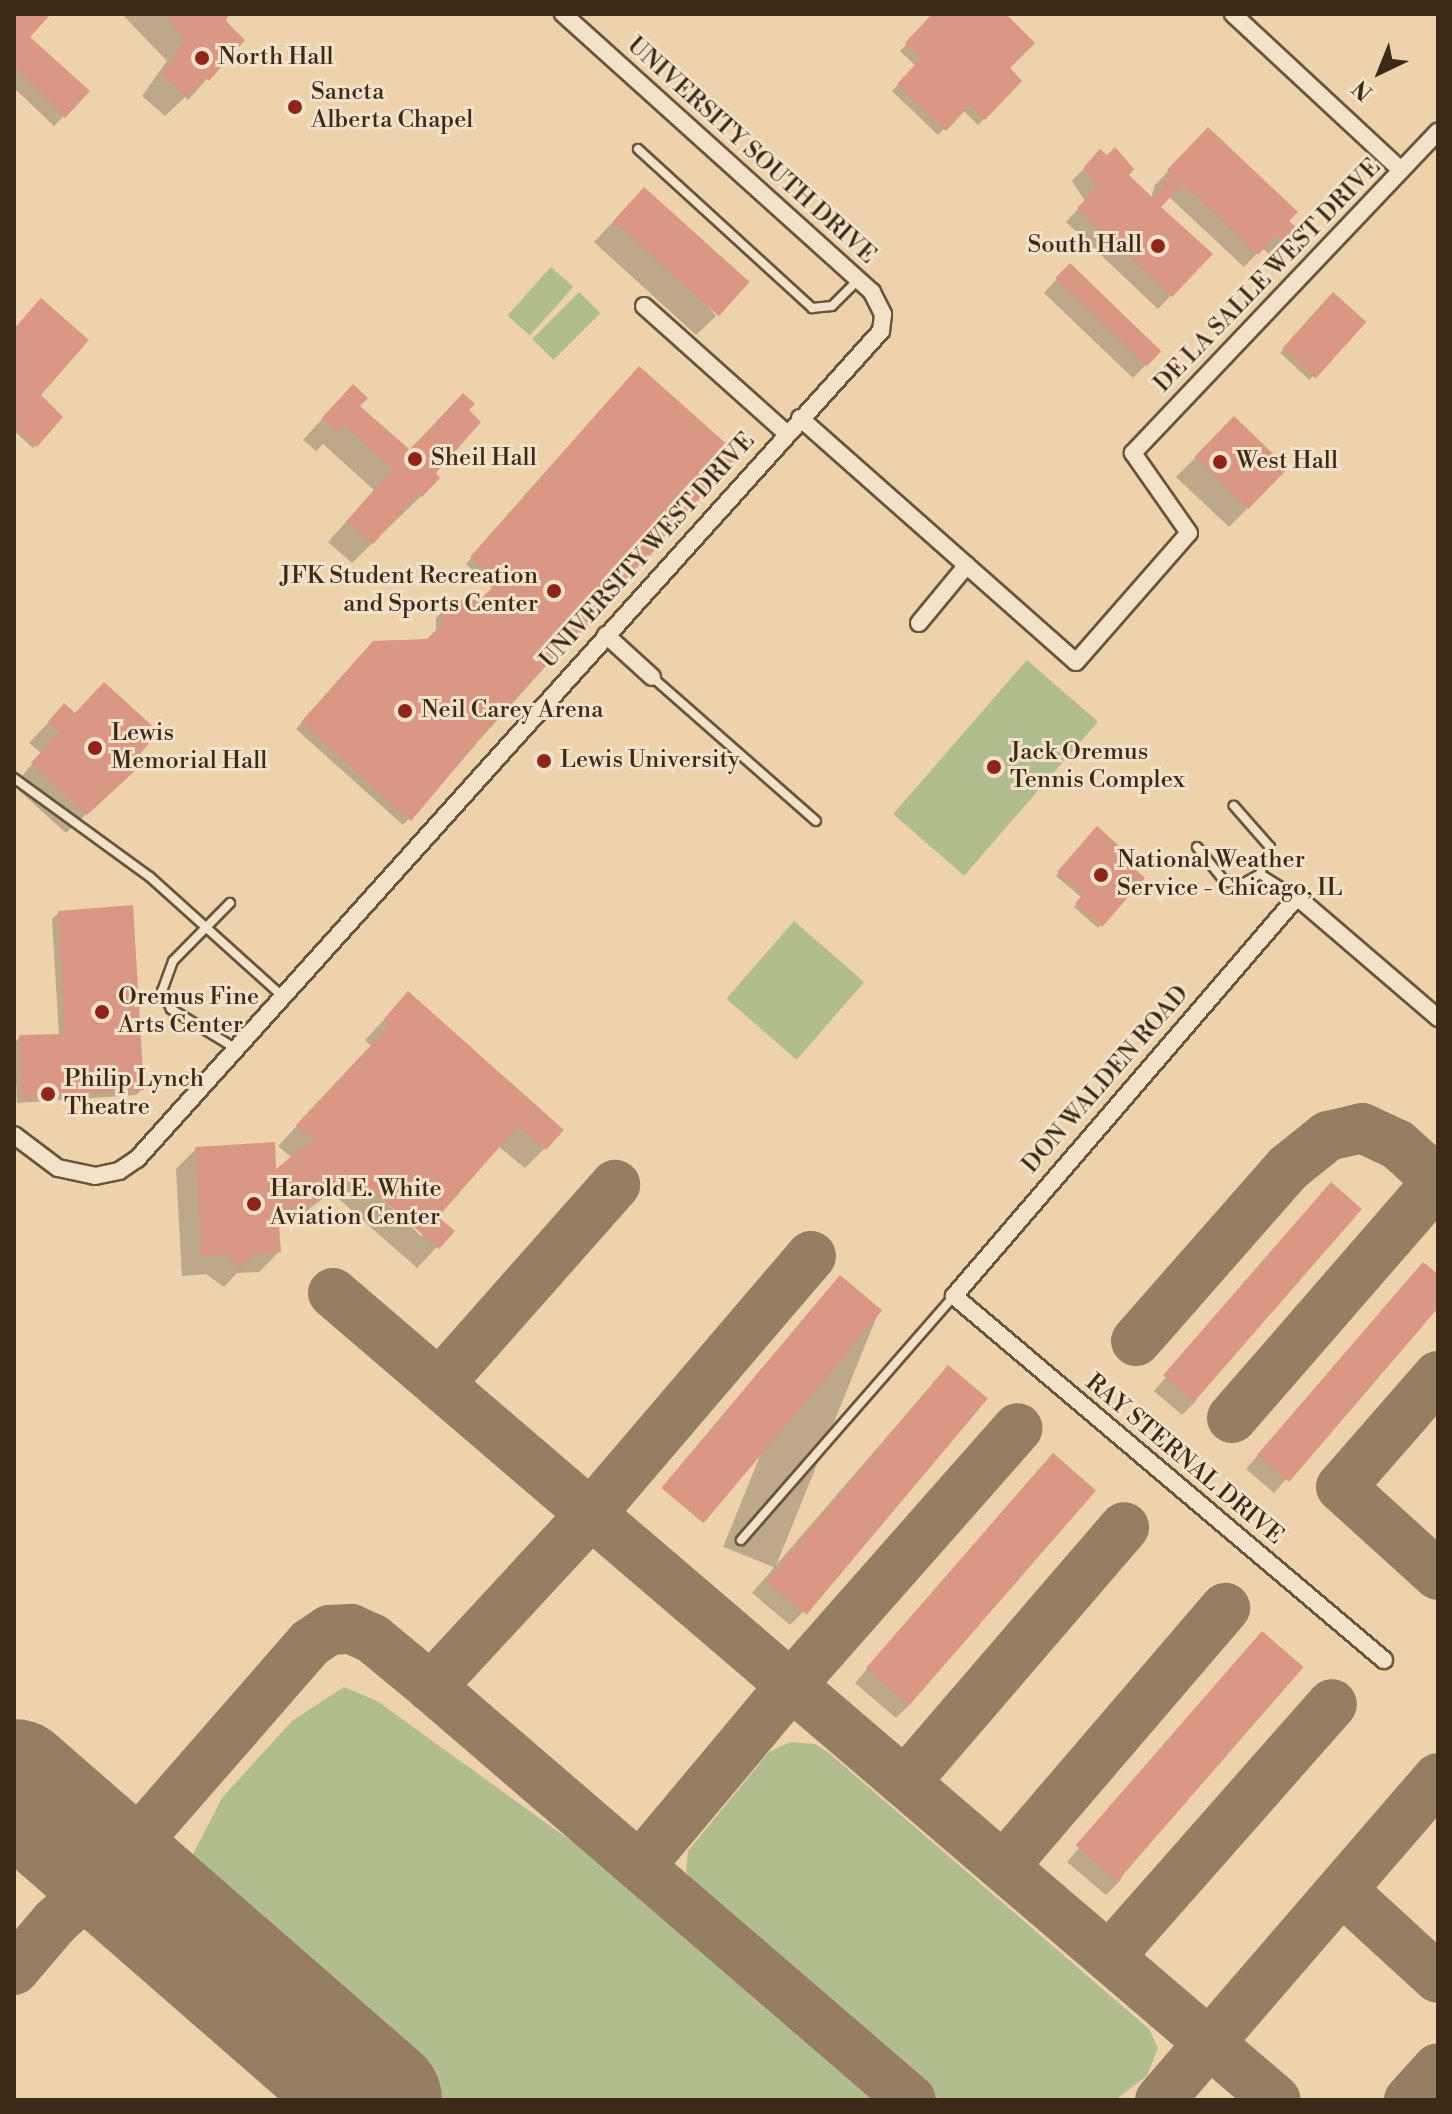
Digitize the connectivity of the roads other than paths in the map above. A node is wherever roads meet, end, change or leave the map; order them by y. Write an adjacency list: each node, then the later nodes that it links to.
1 (563, 14): 6 (street, UNIVERSITY SOUTH DRIVE)
2 (1233, 14): 5 (street)
3 (1438, 132): 5 (street, DE LA SALLE WEST DRIVE)
4 (638, 149): 6 (lane)
5 (1401, 170): 11 (street, DE LA SALLE WEST DRIVE)
6 (858, 280): 7 (street, UNIVERSITY SOUTH DRIVE)
7 (872, 292): 9 (street, UNIVERSITY WEST DRIVE)
8 (644, 306): 10 (street)
9 (800, 418): 10 (street, UNIVERSITY WEST DRIVE); 11 (street)
10 (786, 433): 13 (street, UNIVERSITY WEST DRIVE)
11 (967, 565): 12 (street)
12 (919, 623)
13 (606, 635): 14 (street); 23 (street, UNIVERSITY WEST DRIVE)
14 (652, 677): 17 (lane)
15 (14, 778): 22 (lane)
16 (1234, 806): 19 (lane)
17 (816, 821)
18 (1197, 847): 19 (lane)
19 (1260, 874): 20 (lane)
20 (1297, 897): 24 (street); 27 (street, DON WALDEN ROAD)
21 (230, 903): 22 (lane)
22 (208, 929): 23 (lane); 25 (lane)
23 (282, 996): 25 (street, UNIVERSITY WEST DRIVE)
24 (1438, 1018)
25 (235, 1048): 26 (street, UNIVERSITY WEST DRIVE)
26 (20, 1141)
27 (954, 1296): 28 (lane); 29 (street, RAY STERNAL DRIVE)
28 (741, 1540)
29 (1384, 1660)

